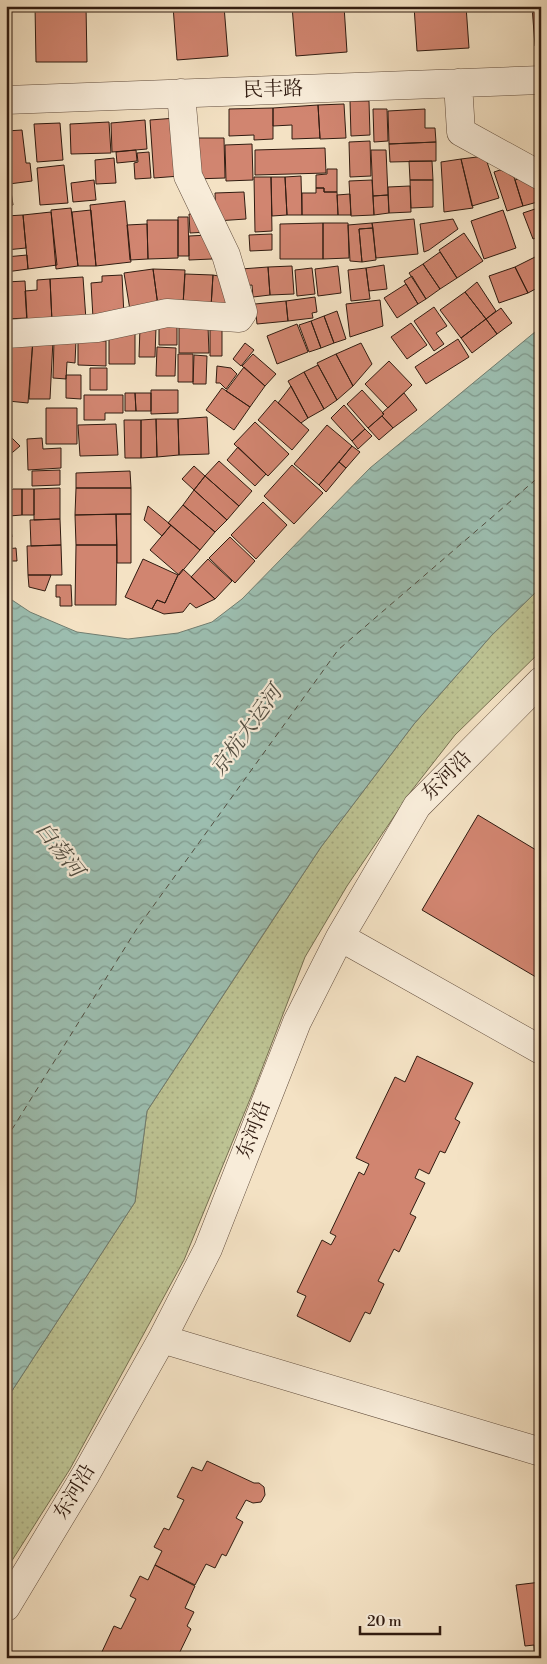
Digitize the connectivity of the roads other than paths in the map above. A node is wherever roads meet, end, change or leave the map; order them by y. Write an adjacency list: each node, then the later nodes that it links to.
1 (541, 80): 2 (street, 民丰路)
2 (458, 83): 3 (street, 民丰路); 5 (street)
3 (181, 93): 4 (street, 民丰路); 6 (street)
4 (6, 100)
5 (541, 176)
6 (6, 334)
7 (541, 681): 8 (street, 东河沿)
8 (340, 937): 9 (street); 10 (street, 东河沿)
9 (541, 1050)
10 (162, 1339): 11 (street); 12 (street, 东河沿)
11 (541, 1452)
12 (6, 1607)

